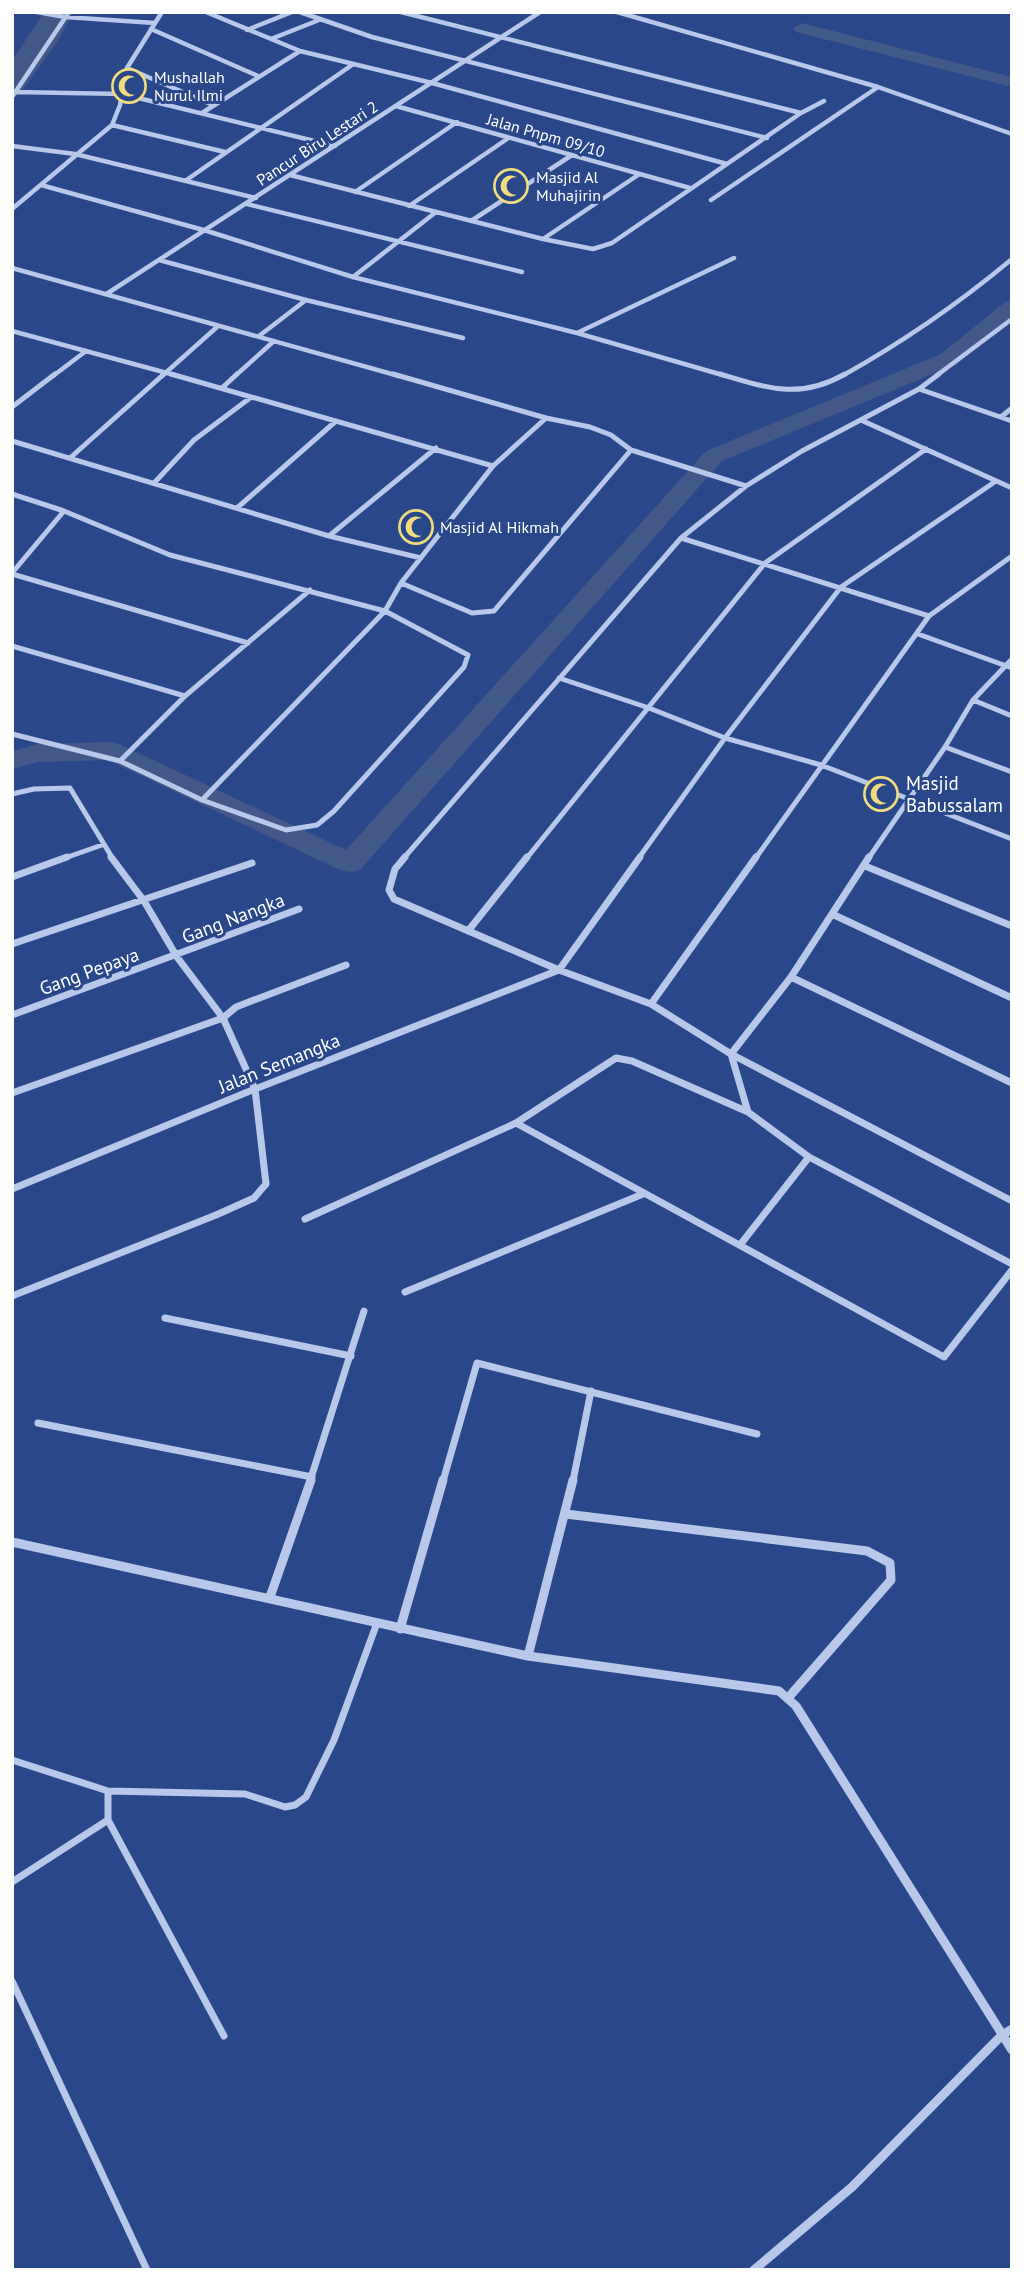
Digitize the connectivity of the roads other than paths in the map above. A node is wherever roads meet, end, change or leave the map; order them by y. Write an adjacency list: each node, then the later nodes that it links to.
1 (37, 12): 9 (street)
2 (162, 12): 12 (street)
3 (206, 12): 14 (street)
4 (292, 12): 14 (street)
5 (300, 12): 11 (street)
6 (401, 12): 15 (street)
7 (540, 12): 15 (street, Pancur Biru Lestari 2)
8 (617, 12): 23 (street)
9 (46, 14): 10 (street)
10 (64, 15): 12 (street); 25 (street)
11 (320, 20): 16 (street); 18 (street)
12 (155, 23): 13 (street)
13 (151, 29): 20 (street); 21 (street)
14 (247, 30): 16 (street)
15 (505, 36): 18 (street, Pancur Biru Lestari 2); 30 (street)
16 (270, 40): 17 (street)
17 (300, 51): 19 (street); 21 (street)
18 (466, 60): 22 (street, Pancur Biru Lestari 2); 35 (street)
19 (352, 65): 22 (street); 33 (street)
20 (127, 68): 24 (street); 27 (street)
21 (258, 76): 27 (street)
22 (432, 83): 28 (street, Pancur Biru Lestari 2); 42 (street)
23 (878, 87): 34 (street); 50 (street)
24 (122, 94): 25 (street); 29 (street); 32 (street)
25 (13, 95)
26 (824, 101): 30 (street)
27 (213, 105): 29 (street)
28 (396, 106): 31 (street, Jalan Pnpm 09/10); 38 (street, Pancur Biru Lestari 2)
29 (202, 113): 33 (street)
30 (801, 113): 35 (street)
31 (457, 122): 36 (street, Jalan Pnpm 09/10); 48 (street)
32 (112, 125): 39 (street); 40 (street)
33 (263, 128): 38 (street); 39 (street)
34 (1012, 134)
35 (767, 138): 42 (street)
36 (507, 139): 41 (street, Jalan Pnpm 09/10); 52 (street)
37 (12, 146): 40 (street)
38 (335, 146): 43 (street, Pancur Biru Lestari 2)
39 (225, 152): 45 (street)
40 (75, 154): 45 (street); 46 (street)
41 (572, 155): 44 (street, Jalan Pnpm 09/10); 55 (street)
42 (727, 164): 47 (street)
43 (290, 175): 48 (street); 49 (street, Pancur Biru Lestari 2)
44 (638, 175): 47 (street, Jalan Pnpm 09/10); 57 (street)
45 (185, 181): 49 (street)
46 (41, 185): 53 (street); 56 (street)
47 (690, 188): 57 (street)
48 (355, 192): 52 (street)
49 (256, 198): 51 (street, Pancur Biru Lestari 2)
50 (711, 200)
51 (247, 204): 56 (street, Pancur Biru Lestari 2); 58 (street)
52 (409, 206): 54 (street)
53 (12, 209)
54 (436, 212): 55 (street); 58 (street)
55 (471, 221): 57 (street)
56 (207, 231): 61 (street, Pancur Biru Lestari 2); 64 (street)
57 (543, 239)
58 (399, 242): 63 (street); 64 (street)
59 (734, 258): 70 (street)
60 (1012, 259): 70 (street)
61 (159, 260): 65 (street, Pancur Biru Lestari 2); 66 (street)
62 (12, 268): 65 (street)
63 (522, 272)
64 (353, 277): 70 (street)
65 (108, 293): 68 (street)
66 (306, 300): 71 (street); 72 (street)
67 (1012, 319): 77 (street)
68 (217, 327): 71 (street); 75 (street)
69 (12, 331): 74 (street)
70 (577, 333)
71 (259, 336): 73 (street)
72 (463, 338)
73 (274, 341): 76 (street); 82 (street)
74 (86, 351): 75 (street); 79 (street)
75 (165, 373): 76 (street); 90 (street)
76 (222, 388): 78 (street)
77 (919, 389): 81 (street); 84 (street)
78 (250, 398): 83 (street); 93 (street)
79 (12, 407)
80 (1012, 408): 81 (street)
81 (1000, 417): 85 (street)
82 (546, 418): 89 (street); 91 (street)
83 (336, 421): 87 (street); 97 (street)
84 (863, 421): 88 (street); 94 (street)
85 (1012, 421)
86 (12, 441): 90 (street)
87 (436, 448): 91 (street); 99 (street)
88 (926, 449): 92 (street); 103 (street)
89 (631, 450): 94 (street); 105 (street)
90 (70, 458): 93 (street)
91 (493, 466): 102 (street)
92 (996, 481): 95 (street); 106 (street)
93 (155, 482): 97 (street)
94 (746, 486): 100 (street)
95 (1012, 488)
96 (12, 494): 98 (street)
97 (237, 508): 99 (street)
98 (64, 510): 104 (street); 107 (street)
99 (329, 536): 102 (street)
100 (681, 538): 103 (street); 115 (street)
101 (1012, 555): 109 (street)
102 (421, 558): 105 (street)
103 (765, 563): 106 (street); 118 (street)
104 (12, 573): 111 (street)
105 (401, 583): 108 (street)
106 (841, 587): 109 (street); 121 (street)
107 (310, 590): 108 (street); 111 (street)
108 (385, 611): 128 (street); 128 (street)
109 (929, 616): 110 (street)
110 (918, 634): 114 (street); 124 (street)
111 (248, 643): 116 (street)
112 (12, 646): 116 (street)
113 (1012, 659): 114 (street)
114 (1008, 667): 117 (street)
115 (559, 678): 118 (street); 138 (street)
116 (185, 696): 123 (street)
117 (973, 700): 119 (street); 122 (street)
118 (649, 708): 121 (street); 138 (street)
119 (1012, 716)
120 (12, 734): 123 (street)
121 (725, 738): 124 (street); 142 (street)
122 (945, 747): 125 (street); 127 (street)
123 (120, 761): 128 (street)
124 (821, 765): 127 (street); 145 (street)
125 (1012, 772)
126 (12, 794): 130 (street)
127 (908, 798): 129 (street); 132 (street)
128 (202, 800)
129 (1012, 839)
130 (102, 845): 133 (street); 134 (street)
131 (252, 863): 134 (street)
132 (865, 866): 136 (street); 137 (street)
133 (12, 877)
134 (144, 901): 139 (street); 140 (street)
135 (299, 909): 140 (street, Gang Nangka)
136 (832, 914): 143 (street); 144 (street)
137 (1012, 926)
138 (468, 931): 142 (street)
139 (12, 944)
140 (177, 957): 146 (street, Gang Pepaya); 147 (street)
141 (346, 965): 147 (street)
142 (559, 970): 145 (street); 150 (street, Jalan Semangka)
143 (791, 977): 148 (street); 149 (street)
144 (1012, 998)
145 (651, 1004): 148 (street)
146 (12, 1015)
147 (223, 1018): 150 (street); 151 (street)
148 (731, 1054): 152 (street); 157 (street)
149 (1012, 1083)
150 (256, 1089): 155 (street, Jalan Semangka); 163 (street)
151 (12, 1093)
152 (748, 1112): 153 (street); 154 (street)
153 (516, 1123): 156 (street); 158 (street)
154 (809, 1157): 159 (street); 160 (street)
155 (12, 1189)
156 (643, 1194): 159 (street); 162 (street)
157 (1012, 1201)
158 (305, 1219)
159 (740, 1245): 161 (street)
160 (1012, 1264)
161 (1012, 1270)
162 (405, 1292)
163 (12, 1296)
164 (364, 1311): 166 (street)
165 (165, 1318): 166 (street)
166 (351, 1356): 170 (street)
167 (591, 1391): 169 (street); 171 (street); 175 (street)
168 (38, 1423): 170 (street)
169 (757, 1434)
170 (312, 1477): 173 (street)
171 (566, 1514): 176 (street); 177 (street)
172 (12, 1542): 173 (street)
173 (270, 1597): 174 (street)
174 (377, 1623): 175 (street); 179 (lane)
175 (400, 1629): 176 (street)
176 (528, 1656): 177 (street)
177 (788, 1698): 184 (street)
178 (12, 1760): 179 (lane)
179 (108, 1791): 180 (lane)
180 (108, 1821): 181 (lane); 185 (lane)
181 (12, 1882)
182 (12, 1980): 187 (lane)
183 (1012, 2029): 184 (street)
184 (1002, 2035): 186 (street); 188 (street)
185 (224, 2036)
186 (1012, 2050)
187 (147, 2270)
188 (754, 2270)

